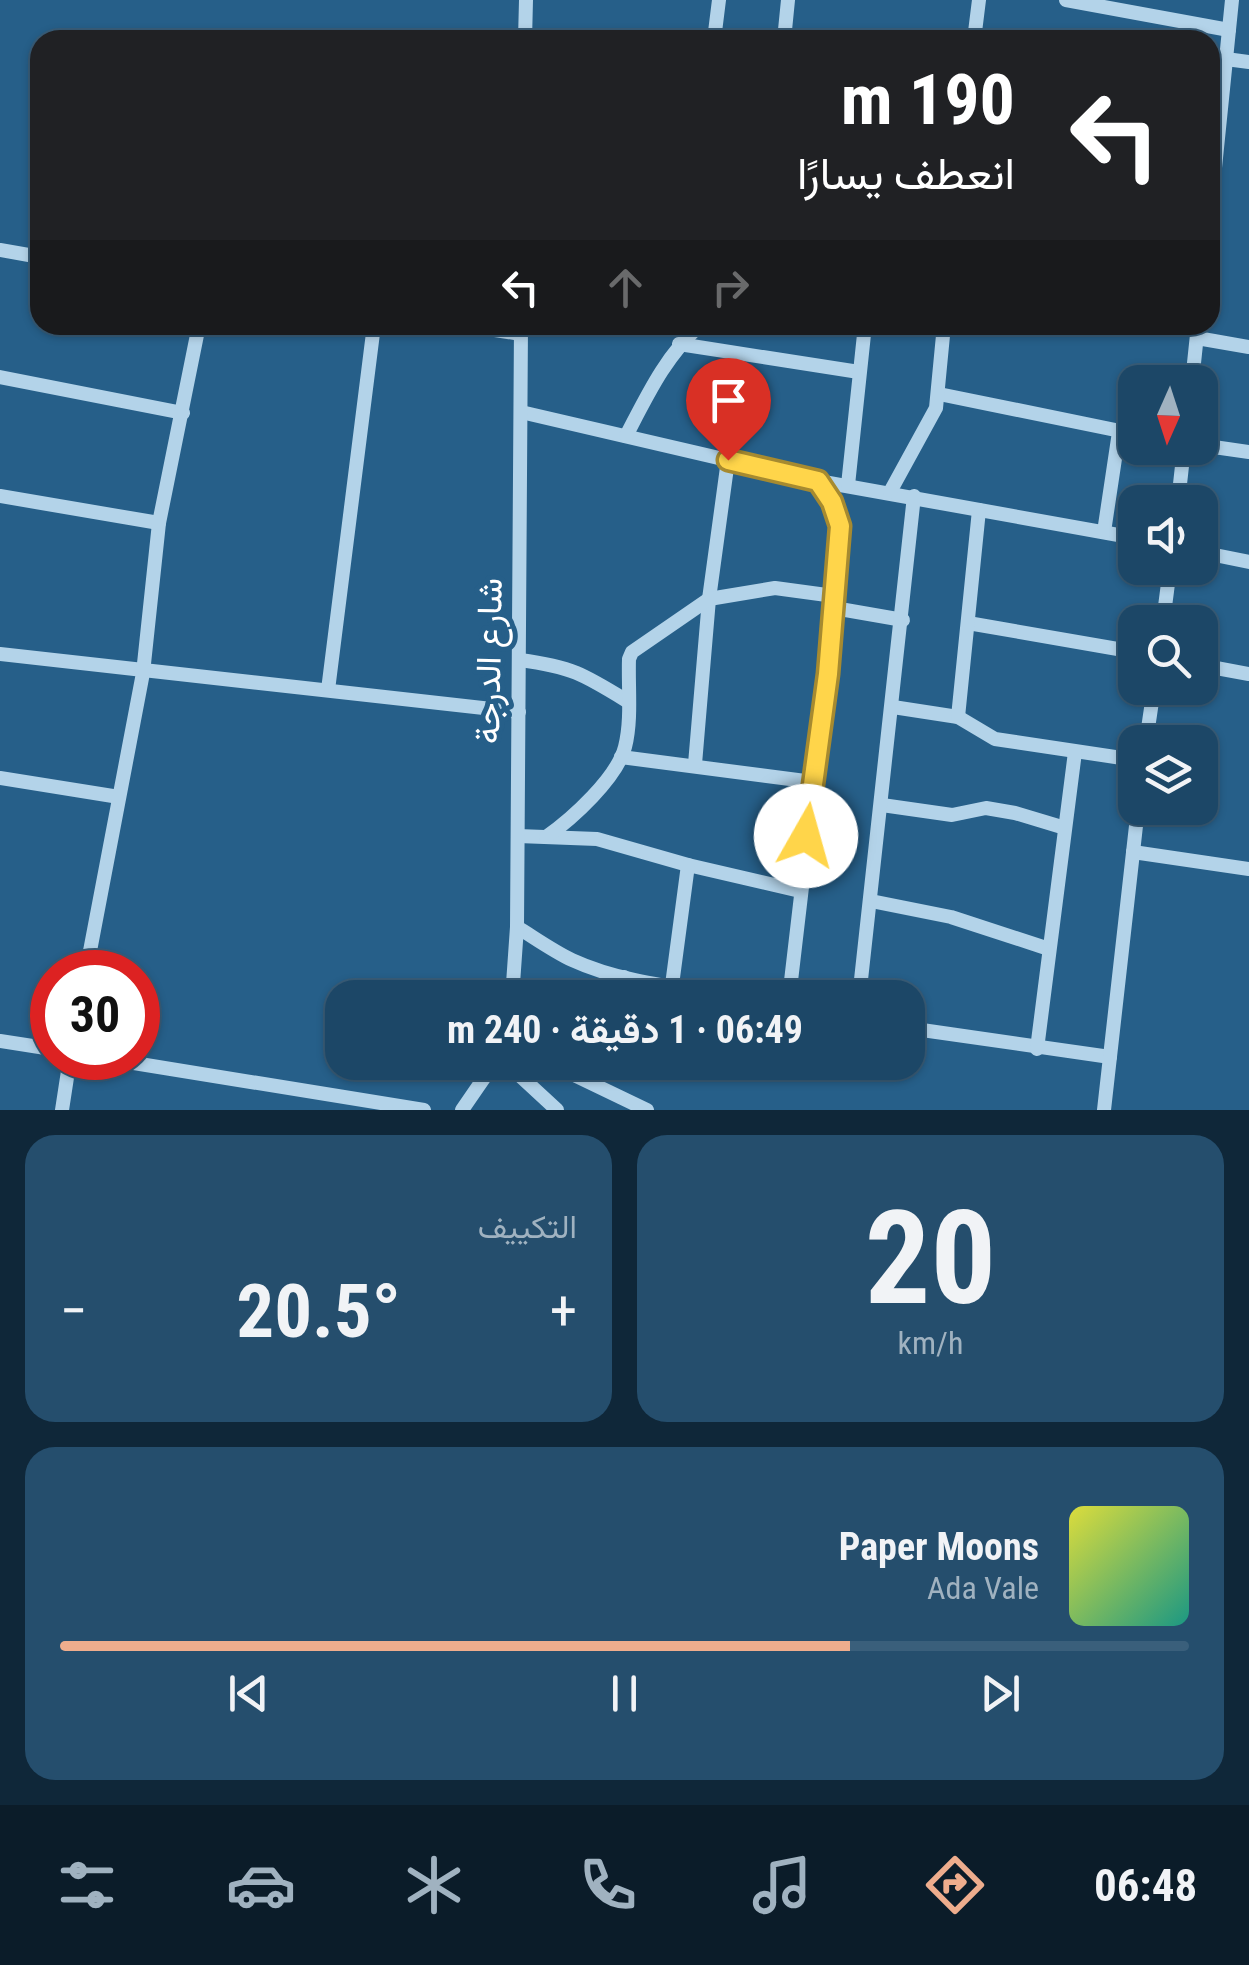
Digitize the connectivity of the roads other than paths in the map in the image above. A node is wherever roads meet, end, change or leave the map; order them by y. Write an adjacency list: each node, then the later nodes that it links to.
1 (526, 0): 8 (street)
2 (718, 0): 9 (street)
3 (788, 0): 10 (street)
4 (979, 0): 11 (street)
5 (1066, 0): 7 (street)
6 (1232, 0): 12 (street)
7 (1134, 6): 12 (street)
8 (526, 30)
9 (715, 30)
10 (785, 30)
11 (975, 30)
12 (1229, 30): 13 (street)
13 (1226, 59): 14 (street); 15 (street)
14 (1249, 62)
15 (1220, 118)
16 (0, 250): 17 (street)
17 (30, 255)
18 (197, 335): 33 (street)
19 (373, 335): 60 (street)
20 (521, 335): 32 (street, شارع الدرجة)
21 (689, 335): 26 (street)
22 (864, 335): 29 (street)
23 (943, 335): 31 (street)
24 (1197, 335): 28 (street)
25 (1207, 335): 27 (street)
26 (679, 344): 29 (street); 35 (street)
27 (1249, 347)
28 (1194, 365)
29 (859, 372): 40 (street)
30 (0, 377): 33 (street)
31 (939, 394): 34 (street); 41 (street)
32 (521, 412): 35 (street); 56 (street, شارع الدرجة)
33 (183, 413): 45 (street)
34 (1118, 432): 46 (street)
35 (626, 436): 38 (street)
36 (1218, 447): 37 (street)
37 (1249, 452)
38 (728, 460): 39 (street); 50 (street)
39 (818, 481): 40 (street); 51 (street)
40 (848, 484): 41 (street)
41 (890, 492): 43 (street)
42 (0, 496): 45 (street)
43 (914, 496): 44 (street); 52 (street)
44 (979, 510): 46 (street); 53 (street)
45 (160, 523): 58 (street)
46 (1104, 532): 47 (street)
47 (1118, 535)
48 (1218, 556): 49 (street)
49 (1249, 562)
50 (709, 599): 51 (street); 61 (street); 68 (street)
51 (834, 602): 52 (street); 70 (street)
52 (903, 620): 62 (street)
53 (968, 623): 54 (street); 64 (street)
54 (1118, 649)
55 (0, 654): 58 (street)
56 (520, 660): 61 (street); 63 (street, شارع الدرجة)
57 (1218, 668): 59 (street)
58 (143, 672): 60 (street); 71 (street)
59 (1249, 674)
60 (328, 690): 63 (street)
61 (627, 701): 66 (street)
62 (893, 706): 64 (street); 72 (street)
63 (519, 712): 75 (street, شارع الدرجة)
64 (958, 717): 65 (street)
65 (1075, 752): 67 (street); 74 (street)
66 (621, 757): 68 (street); 76 (street)
67 (1118, 758)
68 (695, 764): 70 (street)
69 (0, 778): 71 (street)
70 (813, 782): 80 (street)
71 (119, 798): 84 (street)
72 (882, 806): 74 (street); 81 (street)
73 (1136, 825): 77 (street)
74 (1065, 828): 83 (street)
75 (518, 836): 76 (street); 82 (street, شارع الدرجة)
76 (546, 837): 78 (street)
77 (1133, 852): 79 (street); 96 (street)
78 (688, 865): 80 (street); 89 (street)
79 (1249, 869)
80 (800, 891): 90 (street)
81 (871, 902): 83 (street); 91 (street)
82 (517, 928): 85 (street); 86 (street, شارع الدرجة)
83 (1049, 949): 95 (street)
84 (90, 950)
85 (625, 977): 87 (street); 88 (street)
86 (513, 980)
87 (617, 980)
88 (643, 980)
89 (673, 980)
90 (791, 980)
91 (862, 980)
92 (925, 1031): 95 (street)
93 (0, 1040): 94 (street)
94 (30, 1045)
95 (1037, 1049): 96 (street)
96 (1110, 1057): 107 (street)
97 (160, 1067): 104 (street)
98 (67, 1080): 103 (street)
99 (483, 1080): 105 (street)
100 (524, 1080): 106 (street)
101 (584, 1080): 102 (street)
102 (642, 1109)
103 (62, 1110)
104 (424, 1110)
105 (462, 1110)
106 (557, 1110)
107 (1104, 1110)

